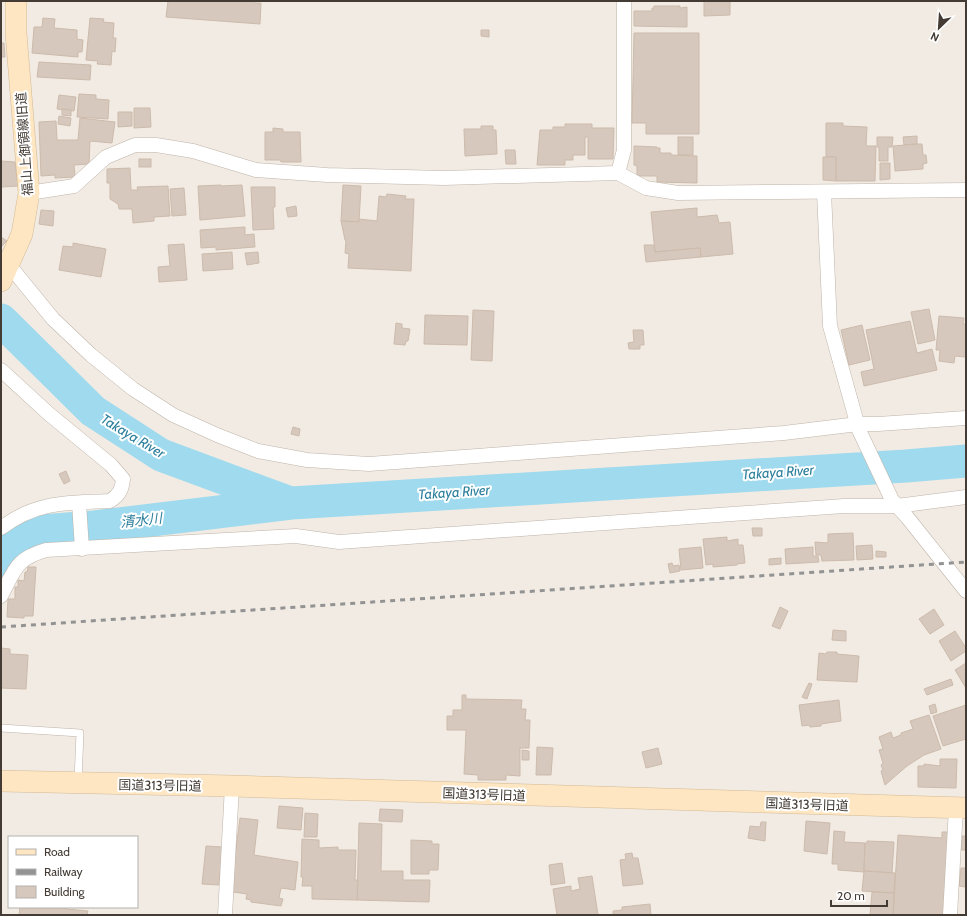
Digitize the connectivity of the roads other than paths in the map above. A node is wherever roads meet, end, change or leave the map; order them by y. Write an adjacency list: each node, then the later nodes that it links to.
1 (16, 1): 6 (street, 福山上御領線旧道)
2 (624, 1): 3 (street)
3 (618, 174): 5 (street); 6 (street)
4 (966, 190): 5 (street)
5 (824, 192): 10 (street)
6 (29, 193): 7 (street, 福山上御領線旧道)
7 (4, 269): 10 (street)
8 (1, 370): 13 (street)
9 (966, 418): 10 (street)
10 (858, 427): 12 (street)
11 (966, 497): 12 (street)
12 (894, 503): 15 (street); 16 (street)
13 (79, 508): 14 (street); 15 (street)
14 (1, 528)
15 (82, 544): 17 (street)
16 (966, 591)
17 (1, 596)
18 (1, 728): 20 (lane)
19 (1, 781): 20 (street, 国道313号旧道)
20 (78, 783): 21 (street, 国道313号旧道)
21 (232, 786): 22 (street, 国道313号旧道); 23 (street)
22 (961, 808): 24 (street)
23 (225, 915)
24 (950, 915)

